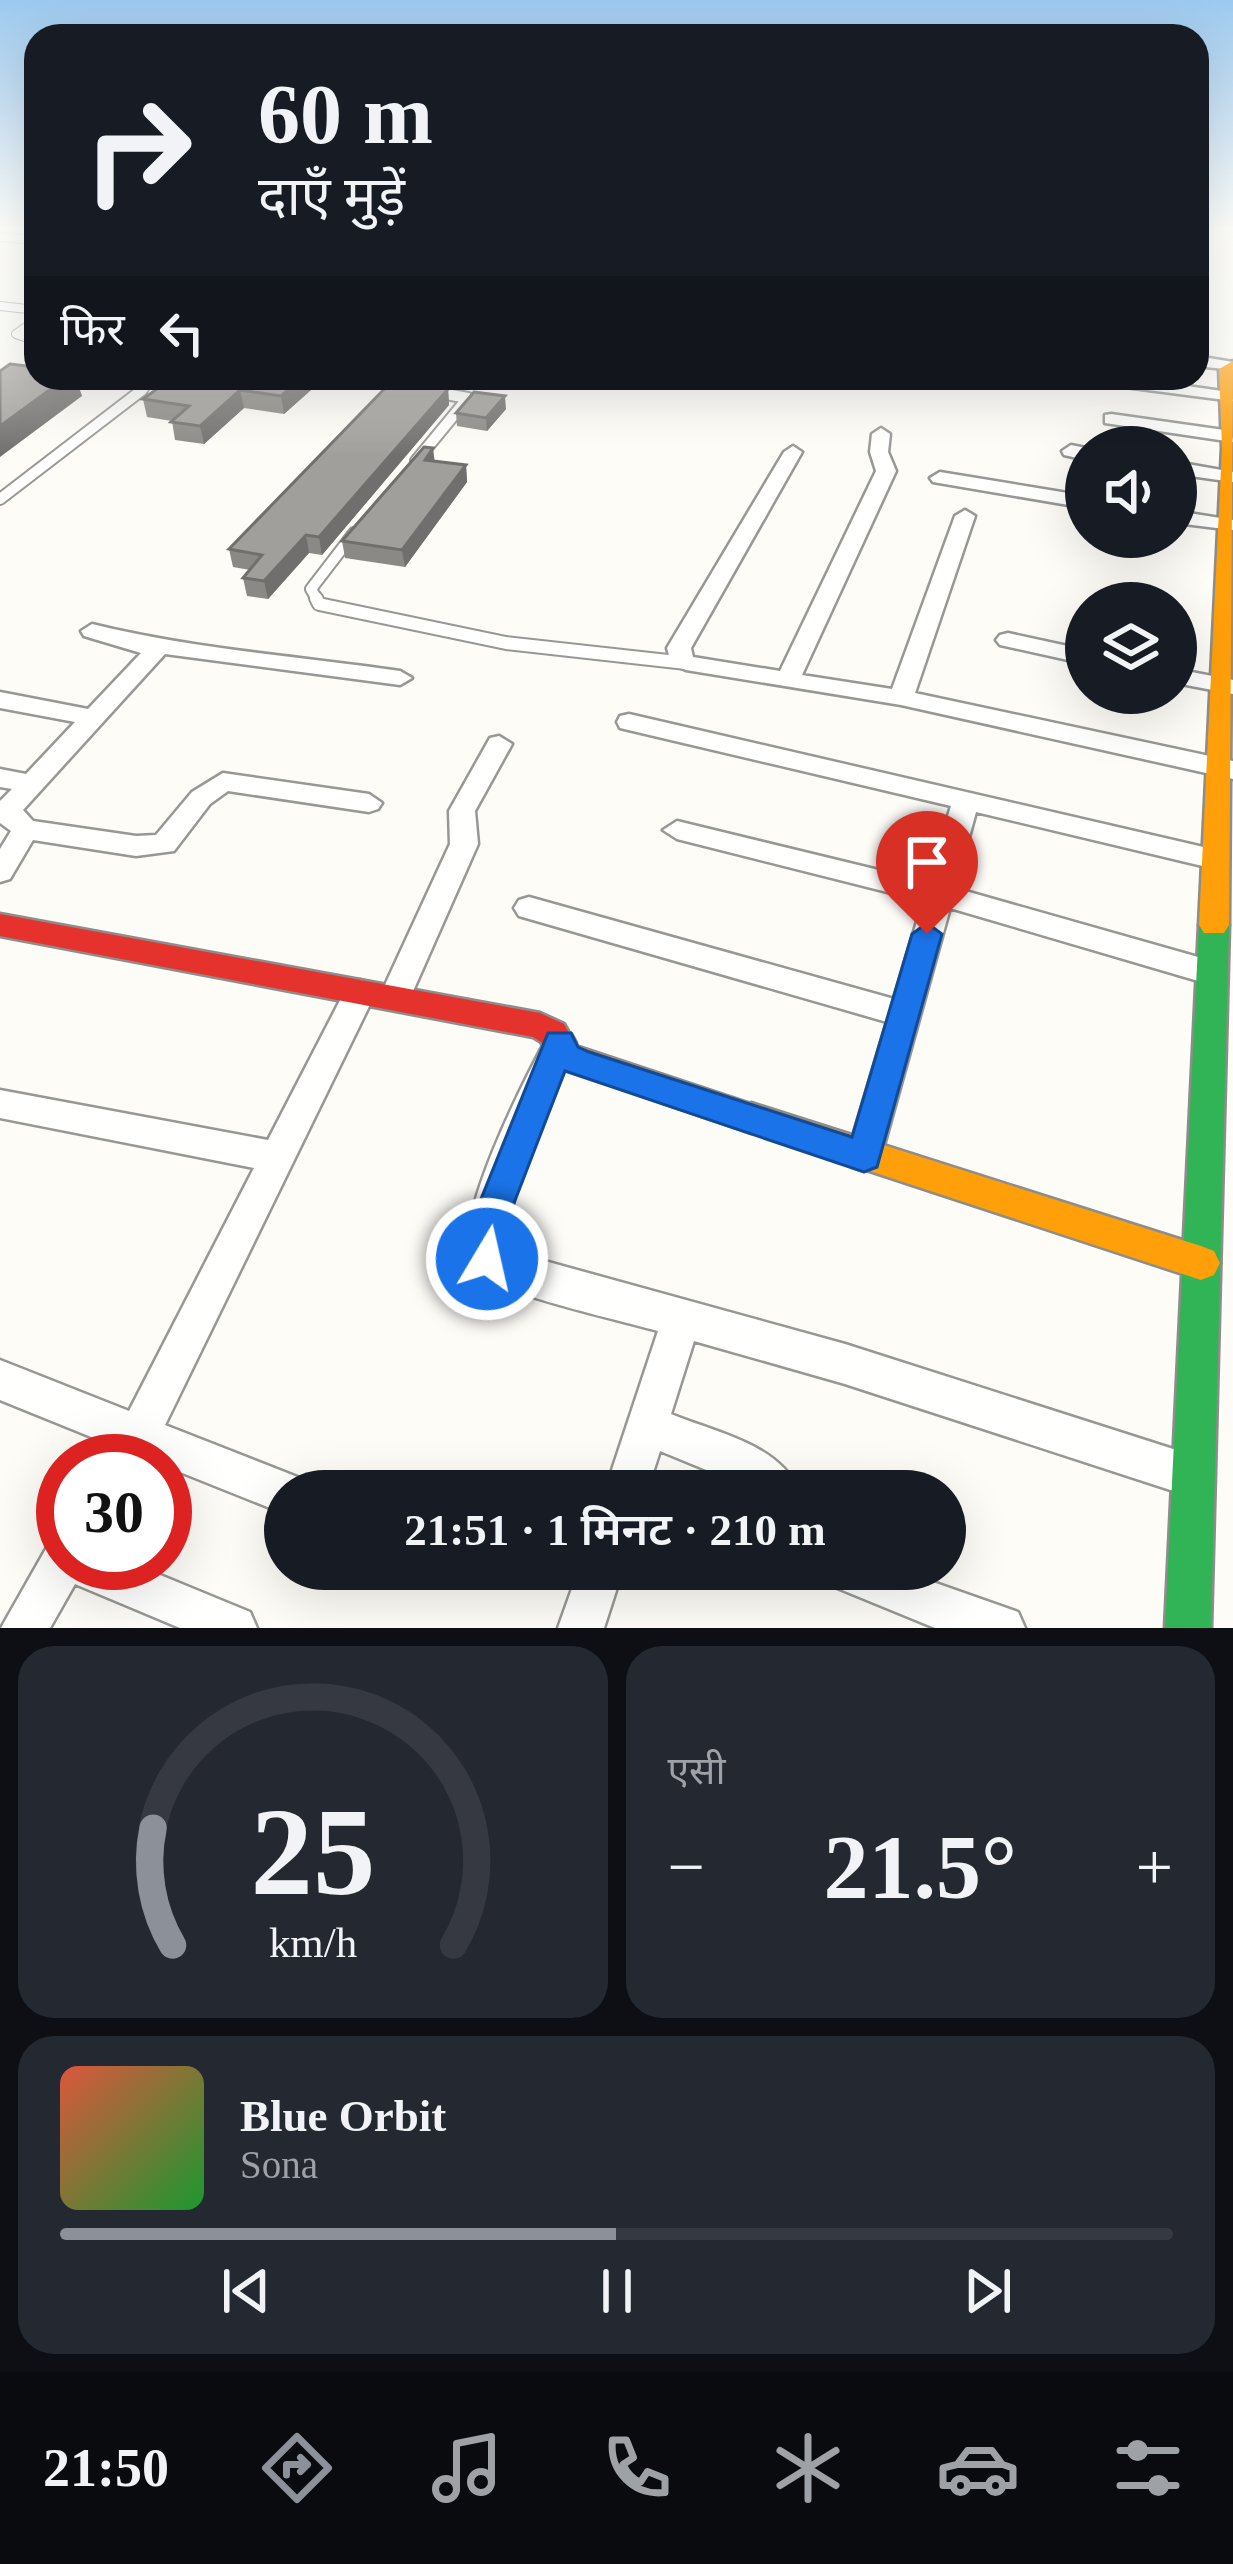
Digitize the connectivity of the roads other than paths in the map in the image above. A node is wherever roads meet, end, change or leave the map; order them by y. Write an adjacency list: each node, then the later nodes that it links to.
1 (1232, 366): 5 (street)
2 (142, 390): 14 (lane)
3 (412, 390): 10 (lane)
4 (1178, 390): 5 (street)
5 (1231, 397): 8 (street)
6 (1111, 419): 8 (street)
7 (881, 434): 28 (street)
8 (1232, 437): 12 (street)
9 (793, 452): 25 (street)
10 (411, 467)
11 (1197, 471): 12 (street)
12 (1231, 477): 19 (street)
13 (940, 478): 15 (street)
14 (0, 499)
15 (1065, 499)
16 (369, 516): 25 (lane)
17 (965, 516): 30 (street)
18 (1197, 520): 19 (street)
19 (1229, 525): 20 (street)
20 (1230, 573): 29 (street)
21 (92, 631): 23 (street)
22 (1008, 640): 24 (street)
23 (152, 647): 26 (street); 32 (street)
24 (1065, 652)
25 (686, 664): 28 (street)
26 (400, 678)
27 (1197, 680): 29 (street)
28 (787, 681): 30 (street)
29 (1227, 686): 35 (street)
30 (901, 698): 35 (street)
31 (0, 700): 32 (street)
32 (95, 718): 37 (street)
33 (628, 722): 38 (street)
34 (499, 744): 48 (street)
35 (1226, 768): 42 (street)
36 (0, 778): 37 (street)
37 (31, 784): 40 (street)
38 (966, 800): 42 (street); 44 (street)
39 (369, 803): 40 (street)
40 (26, 829): 43 (street)
41 (677, 830): 44 (street)
42 (1220, 834): 47 (street)
43 (0, 872)
44 (938, 894): 47 (street); 49 (street)
45 (529, 908): 49 (street)
46 (0, 925): 48 (street)
47 (1219, 955): 51 (street)
48 (378, 995): 50 (street); 53 (street)
49 (904, 1014): 54 (street)
50 (560, 1042): 54 (street); 57 (street)
51 (1221, 1077): 55 (street)
52 (0, 1103): 53 (street)
53 (278, 1156): 61 (street)
54 (864, 1156): 56 (street)
55 (1218, 1227): 56 (street)
56 (1201, 1263): 65 (street)
57 (681, 1320): 59 (street); 65 (street)
58 (0, 1380): 60 (street)
59 (647, 1425): 63 (street); 64 (street)
60 (106, 1434)
61 (140, 1434)
62 (192, 1465): 66 (street)
63 (633, 1470)
64 (755, 1470)
65 (1192, 1476): 75 (street)
66 (264, 1487)
67 (47, 1590): 71 (street)
68 (142, 1590): 72 (street)
69 (594, 1590): 73 (street)
70 (891, 1590): 74 (street)
71 (24, 1628)
72 (234, 1628)
73 (581, 1628)
74 (1002, 1628)
75 (1188, 1628)

